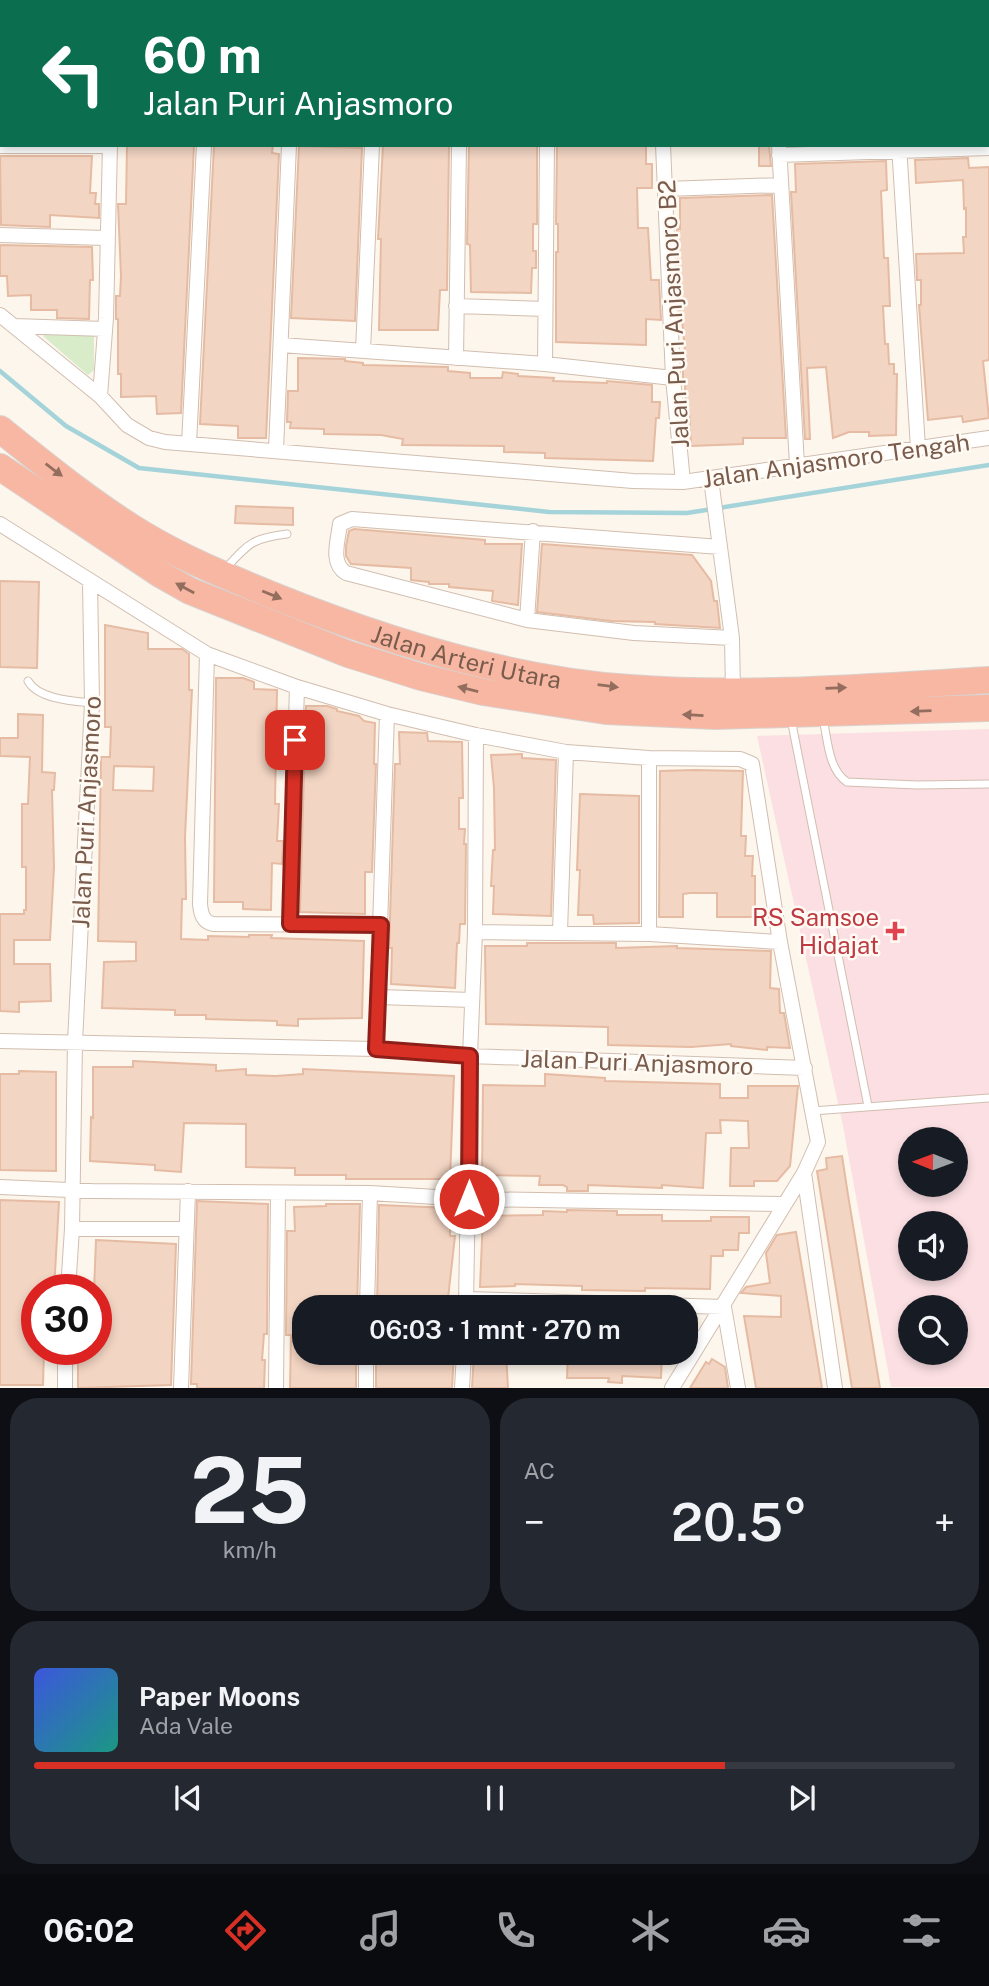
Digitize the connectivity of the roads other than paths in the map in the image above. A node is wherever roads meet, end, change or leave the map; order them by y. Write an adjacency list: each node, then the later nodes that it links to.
1 (110, 147): 14 (street)
2 (204, 147): 28 (street)
3 (289, 147): 20 (street)
4 (372, 147): 21 (street)
5 (459, 147): 15 (street)
6 (547, 147): 16 (street)
7 (663, 147): 12 (street, Jalan Puri Anjasmoro B2)
8 (899, 148): 9 (street); 10 (street); 29 (street)
9 (989, 148)
10 (779, 150): 11 (street)
11 (780, 185): 12 (street); 31 (street)
12 (665, 189): 24 (street, Jalan Puri Anjasmoro B2)
13 (0, 235): 14 (street)
14 (106, 238): 19 (street)
15 (456, 306): 16 (street); 22 (street)
16 (545, 309): 23 (street)
17 (0, 315): 18 (street, Jalan Anjasmoro Tengah)
18 (14, 326): 19 (street); 25 (street, Jalan Anjasmoro Tengah)
19 (105, 328): 25 (street)
20 (281, 345): 21 (street); 30 (street)
21 (363, 351): 22 (street)
22 (456, 358): 23 (street)
23 (545, 364): 24 (street)
24 (673, 378): 33 (street, Jalan Puri Anjasmoro B2)
25 (100, 396): 28 (street, Jalan Anjasmoro Tengah)
26 (989, 438): 29 (street, Jalan Anjasmoro Tengah)
27 (4, 439): 39 (highway, Jalan Arteri Utara, one-way to 39)
28 (189, 444): 30 (street, Jalan Anjasmoro Tengah)
29 (918, 448): 31 (street, Jalan Anjasmoro Tengah)
30 (276, 450): 33 (street, Jalan Anjasmoro Tengah)
31 (797, 465): 34 (street, Jalan Anjasmoro Tengah)
32 (0, 467): 51 (highway, Jalan Arteri Utara, one-way to 32)
33 (683, 482): 34 (street, Jalan Anjasmoro Tengah)
34 (711, 485): 38 (street)
35 (0, 524): 40 (street)
36 (533, 531): 38 (street); 41 (street); 41 (street)
37 (287, 534): 39 (lane)
38 (719, 540): 42 (street)
39 (221, 574): 47 (highway, Jalan Arteri Utara, one-way to 47)
40 (90, 582): 43 (street); 48 (street, Jalan Puri Anjasmoro)
41 (527, 620): 42 (street)
42 (732, 638): 47 (street)
43 (207, 654): 46 (street); 57 (street)
44 (989, 680): 47 (highway, Jalan Arteri Utara, one-way to 44)
45 (27, 681): 48 (lane)
46 (297, 687): 50 (street); 57 (street)
47 (733, 692)
48 (92, 704): 66 (street, Jalan Puri Anjasmoro)
49 (989, 708): 52 (highway, Jalan Arteri Utara, one-way to 52)
50 (387, 714): 53 (street); 58 (street)
51 (790, 715): 52 (highway, Jalan Arteri Utara); 71 (lane)
52 (822, 715): 56 (lane)
53 (475, 735): 54 (street); 59 (street)
54 (566, 752): 55 (street); 60 (street)
55 (649, 758): 61 (street); 62 (street)
56 (989, 784)
57 (290, 924): 58 (street)
58 (381, 925): 63 (street)
59 (475, 932): 60 (street); 64 (street)
60 (560, 932): 61 (street)
61 (649, 934): 62 (street)
62 (780, 942): 69 (street)
63 (378, 997): 64 (street); 67 (street)
64 (472, 1000): 68 (street)
65 (0, 1041): 66 (street, Jalan Puri Anjasmoro)
66 (75, 1042): 67 (street, Jalan Puri Anjasmoro); 75 (street, Jalan Puri Anjasmoro)
67 (376, 1049): 68 (street, Jalan Puri Anjasmoro)
68 (470, 1056): 69 (street, Jalan Puri Anjasmoro); 79 (street)
69 (804, 1068): 72 (street)
70 (989, 1098): 71 (lane)
71 (869, 1106): 72 (lane)
72 (812, 1111): 73 (street)
73 (804, 1173): 80 (street); 98 (street)
74 (0, 1187): 75 (street)
75 (73, 1191): 76 (street); 81 (street, Jalan Puri Anjasmoro)
76 (188, 1191): 78 (street); 82 (street)
77 (370, 1193): 78 (street); 79 (street); 84 (street)
78 (278, 1194): 93 (street)
79 (469, 1199): 80 (street); 85 (street)
80 (785, 1204): 87 (street)
81 (72, 1229): 82 (street); 83 (street, Jalan Puri Anjasmoro)
82 (186, 1229): 92 (street)
83 (69, 1274)
84 (367, 1295)
85 (467, 1295)
86 (698, 1307): 87 (street)
87 (724, 1307): 96 (street); 97 (street)
88 (65, 1365): 91 (street)
89 (366, 1365): 94 (street)
90 (463, 1365): 95 (street)
91 (65, 1388)
92 (181, 1388)
93 (276, 1388)
94 (366, 1388)
95 (462, 1388)
96 (672, 1388)
97 (738, 1388)
98 (835, 1388)

